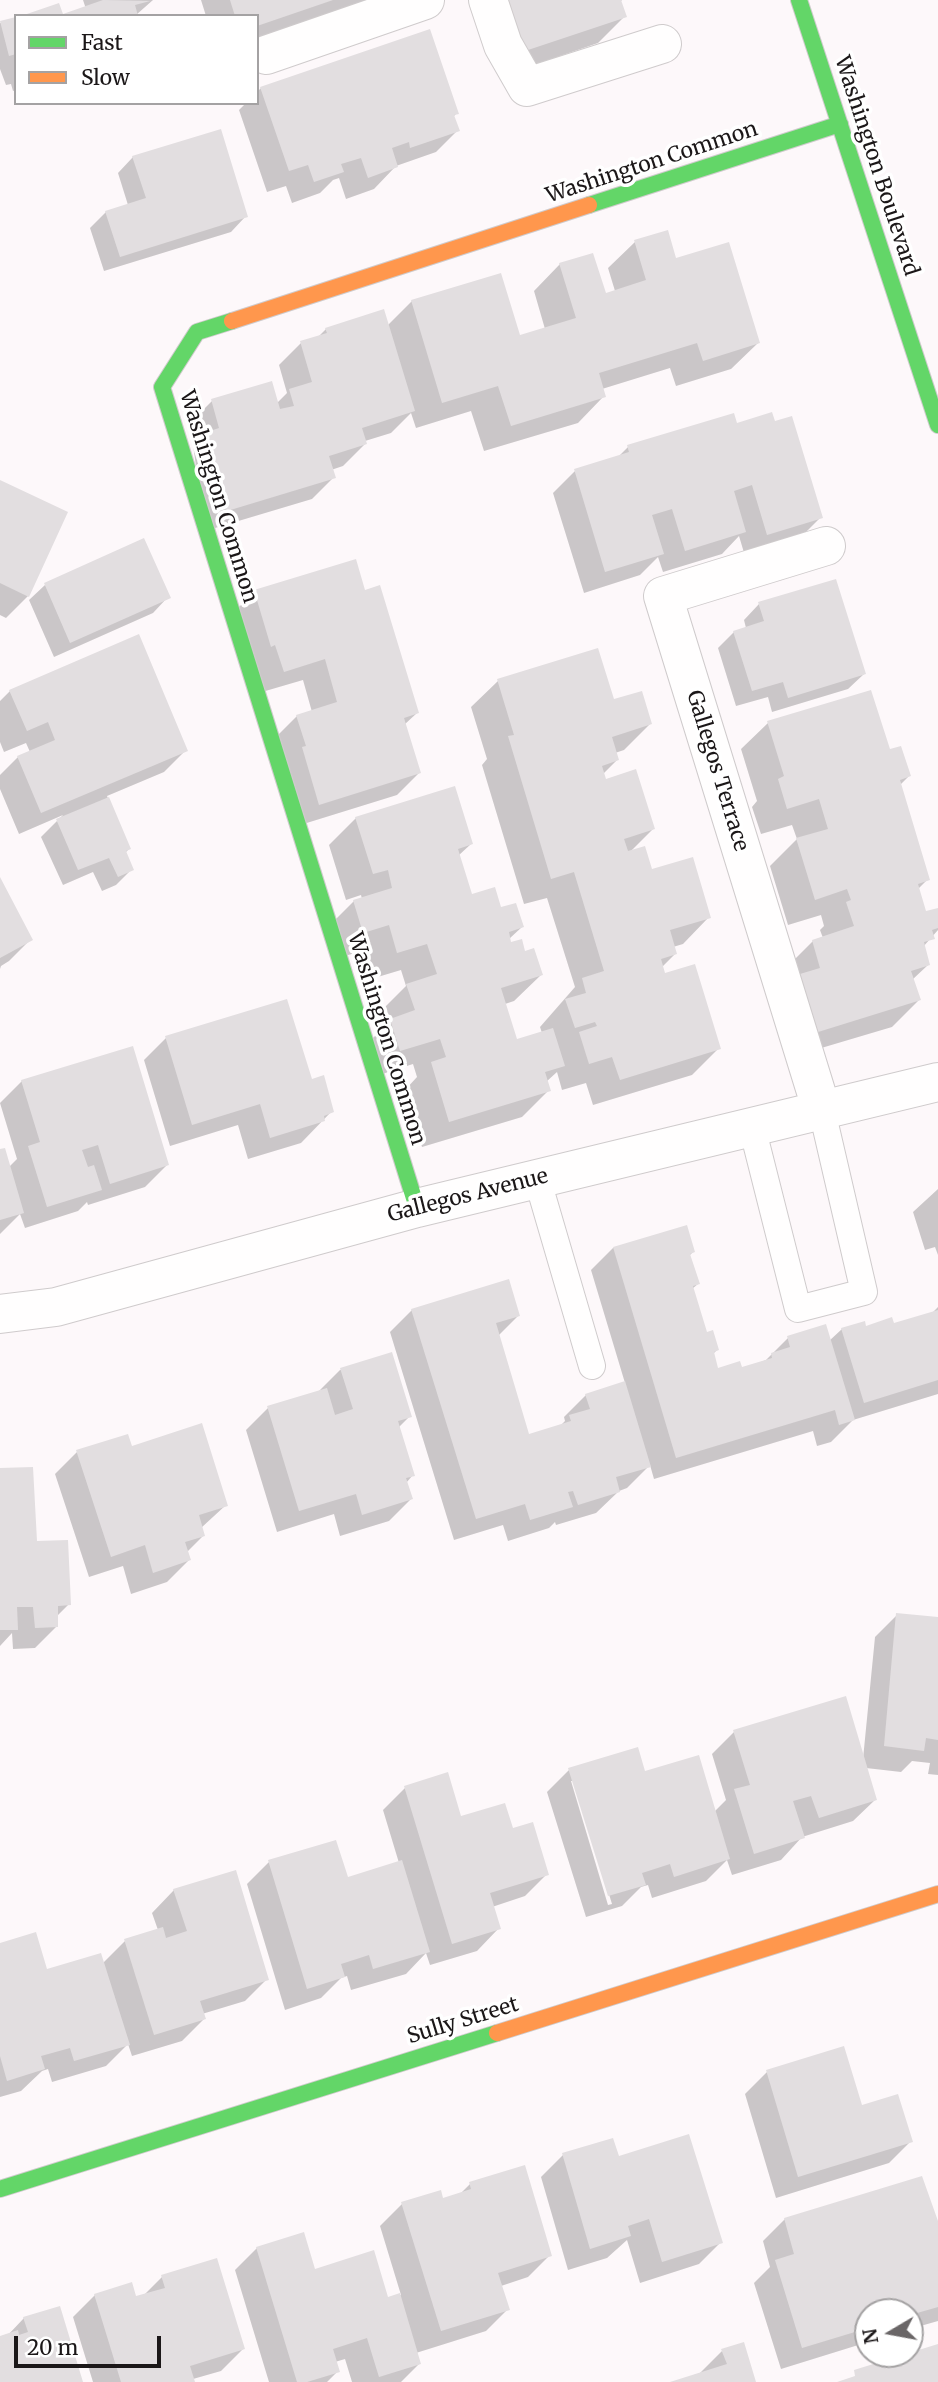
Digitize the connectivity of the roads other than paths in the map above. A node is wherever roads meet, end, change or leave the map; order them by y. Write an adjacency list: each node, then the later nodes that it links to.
1 (425, 0): 5 (street)
2 (488, 0): 4 (street)
3 (799, 0): 6 (street, Washington Boulevard)
4 (662, 44)
5 (266, 55)
6 (840, 124): 7 (street, Washington Boulevard); 13 (street, Washington Common)
7 (938, 425)
8 (826, 546): 10 (street, Gallegos Terrace)
9 (938, 1082): 10 (street, Gallegos Avenue)
10 (822, 1111): 11 (street, Gallegos Avenue); 11 (lane)
11 (752, 1126): 12 (street, Gallegos Avenue)
12 (537, 1178): 13 (street, Gallegos Avenue); 15 (lane)
13 (416, 1208): 14 (street, Gallegos Avenue)
14 (0, 1314)
15 (592, 1366)
16 (938, 1894): 17 (street, Sully Street)
17 (0, 2189)

